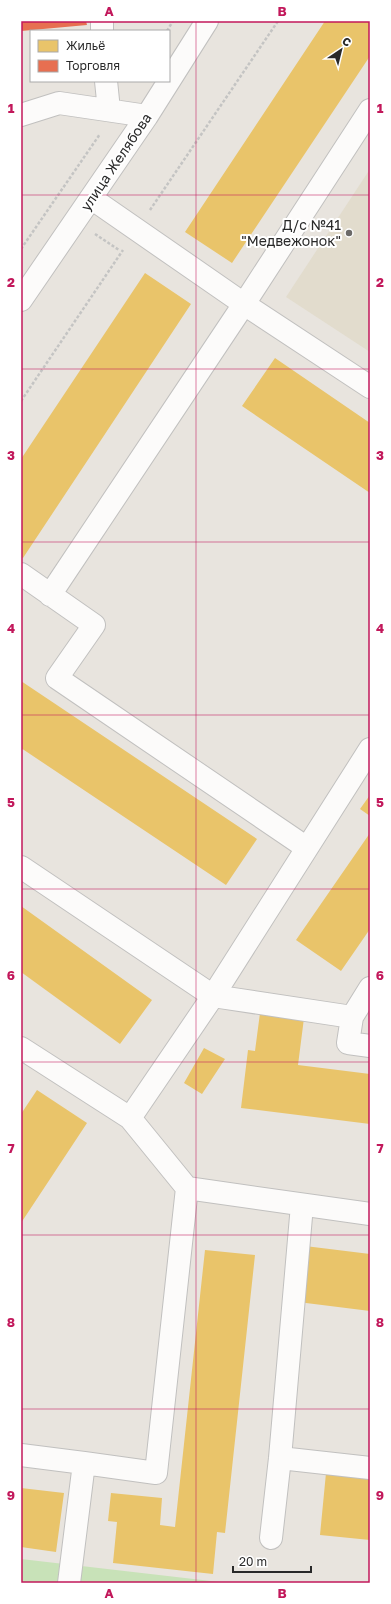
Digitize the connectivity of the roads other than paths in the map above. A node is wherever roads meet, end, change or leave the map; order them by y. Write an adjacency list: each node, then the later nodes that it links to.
1 (207, 21): 2 (street, улица Желябова)
2 (170, 81)
3 (106, 82): 6 (street)
4 (169, 82): 8 (street, улица Желябова)
5 (370, 110): 11 (street)
6 (112, 111): 7 (street); 8 (street)
7 (21, 115)
8 (148, 116): 9 (street, улица Желябова)
9 (91, 198): 10 (street, улица Желябова); 11 (street)
10 (21, 300)
11 (244, 304): 12 (street); 14 (street)
12 (370, 387)
13 (21, 574): 14 (street)
14 (50, 595): 16 (street)
15 (370, 749): 16 (street)
16 (307, 848): 19 (street)
17 (21, 867): 19 (street)
18 (370, 988): 20 (street)
19 (213, 996): 20 (street); 23 (street)
20 (352, 1017): 21 (street)
21 (370, 1046)
22 (23, 1055): 23 (street)
23 (130, 1118): 24 (street)
24 (186, 1188): 25 (street); 29 (street)
25 (302, 1205): 26 (street); 28 (street)
26 (370, 1214)
27 (21, 1455): 29 (street)
28 (280, 1458): 30 (street); 31 (street)
29 (84, 1463): 32 (street)
30 (370, 1468)
31 (272, 1538)
32 (70, 1583)

